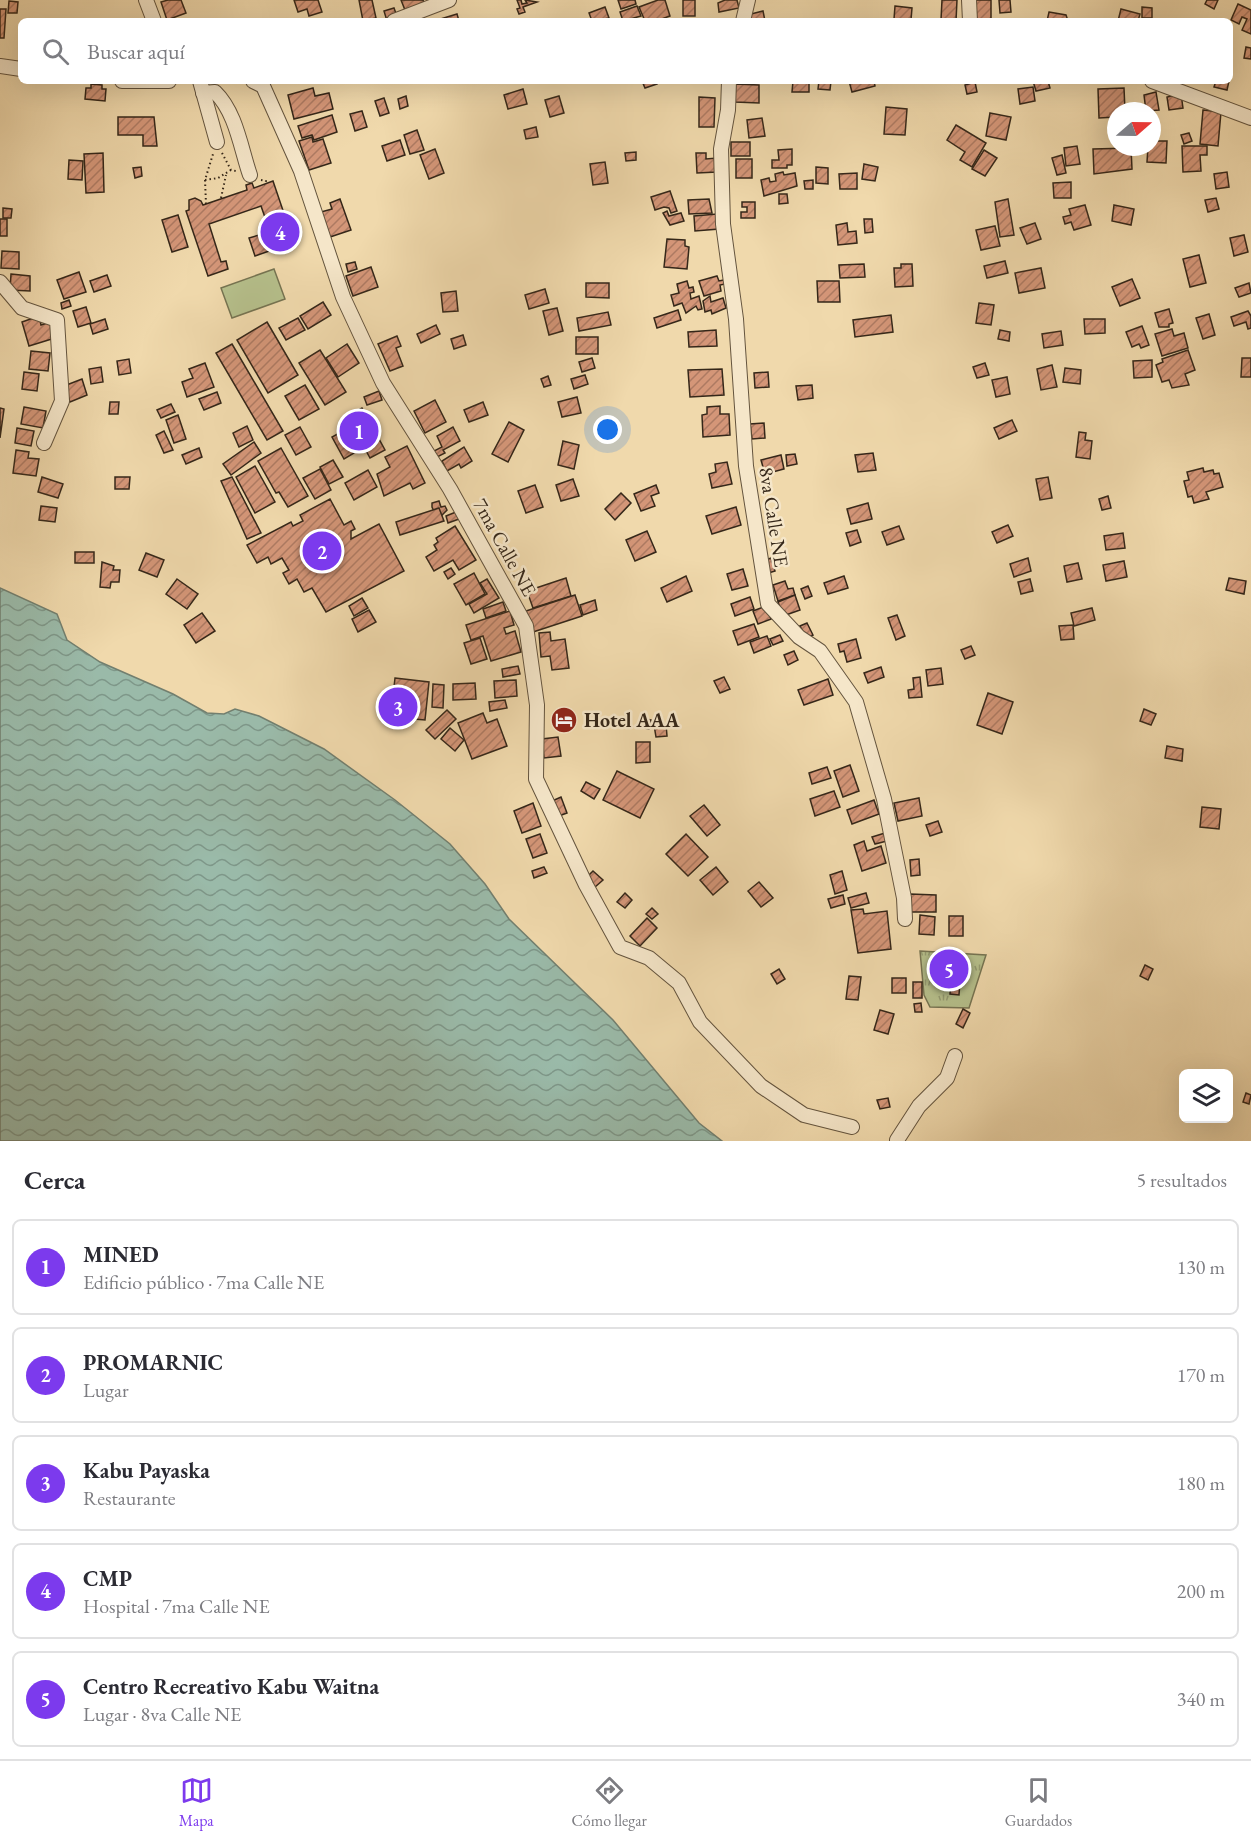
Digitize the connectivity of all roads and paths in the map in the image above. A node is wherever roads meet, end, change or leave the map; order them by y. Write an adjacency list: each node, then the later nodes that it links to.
1 (147, 0): 5 (street)
2 (450, 0): 6 (street)
3 (748, 0): 7 (street)
4 (969, 0): 8 (street)
5 (153, 18)
6 (402, 18)
7 (744, 18)
8 (970, 18)
9 (0, 66): 10 (street)
10 (18, 69)
11 (261, 84): 27 (street, 7ma Calle NE)
12 (729, 84): 25 (street, 8va Calle NE)
13 (1160, 84): 15 (street)
14 (202, 87): 16 (street); 19 (street)
15 (1251, 118)
16 (217, 142): 20 (path)
17 (231, 170): 18 (path)
18 (226, 175): 20 (path); 21 (path)
19 (250, 175)
20 (205, 180): 22 (path)
21 (220, 198)
22 (206, 204)
23 (0, 282): 24 (street)
24 (44, 443)
25 (905, 919)
26 (955, 1056): 28 (street)
27 (852, 1127)
28 (897, 1140)

